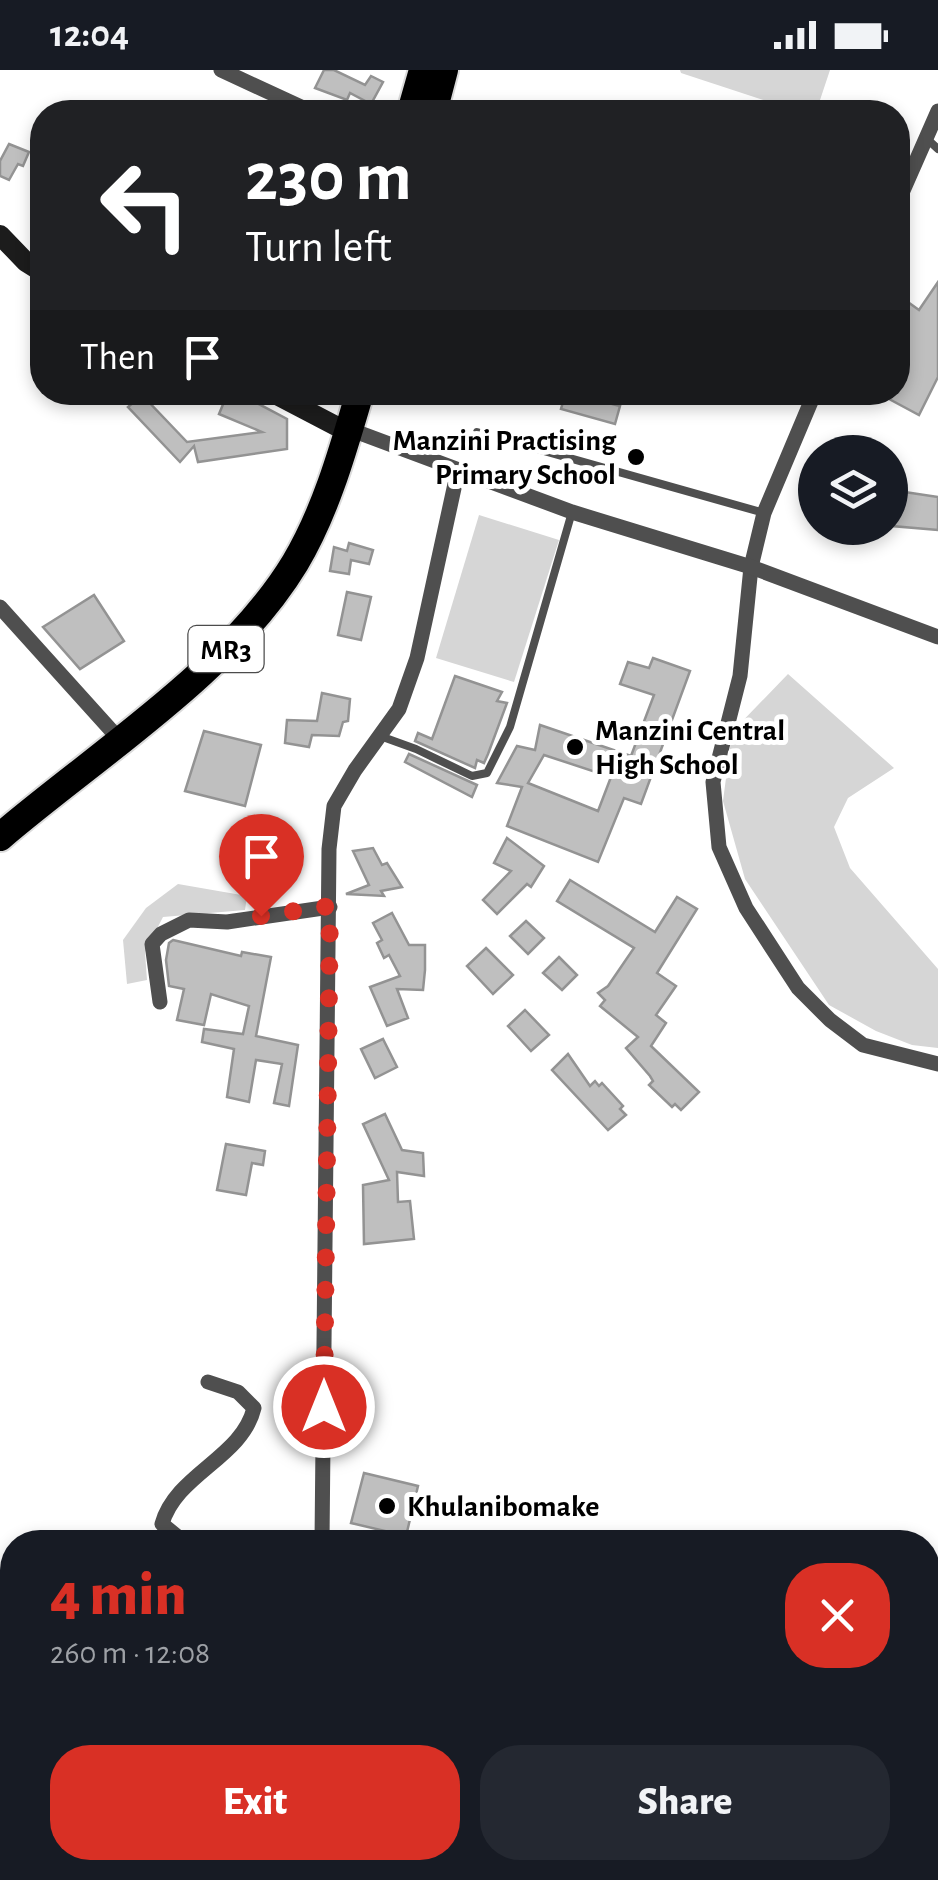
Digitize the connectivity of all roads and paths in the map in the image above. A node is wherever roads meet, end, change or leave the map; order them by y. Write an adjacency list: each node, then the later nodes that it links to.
1 (221, 70): 4 (street)
2 (422, 70): 5 (highway)
3 (444, 70): 6 (highway)
4 (286, 100)
5 (414, 100)
6 (436, 100)
7 (938, 111): 8 (street)
8 (932, 144): 9 (street)
9 (910, 182)
10 (0, 235): 11 (street)
11 (30, 264)
12 (297, 405): 16 (street)
13 (345, 405): 16 (highway, MR3)
14 (354, 405): 16 (highway, MR3)
15 (810, 405): 20 (street)
16 (342, 428): 18 (street); 24 (highway, MR3)
17 (477, 432): 20 (lane)
18 (458, 470): 19 (street); 25 (street)
19 (572, 512): 21 (street); 25 (lane)
20 (764, 513): 21 (street)
21 (751, 567): 23 (street); 30 (street)
22 (0, 606): 24 (street)
23 (938, 636)
24 (113, 731): 26 (highway, MR3); 27 (highway, MR3)
25 (380, 736): 28 (street)
26 (0, 814)
27 (0, 837)
28 (330, 906): 29 (street); 33 (street)
29 (160, 1002)
30 (938, 1064)
31 (208, 1382): 32 (street)
32 (169, 1530)
33 (322, 1530)

